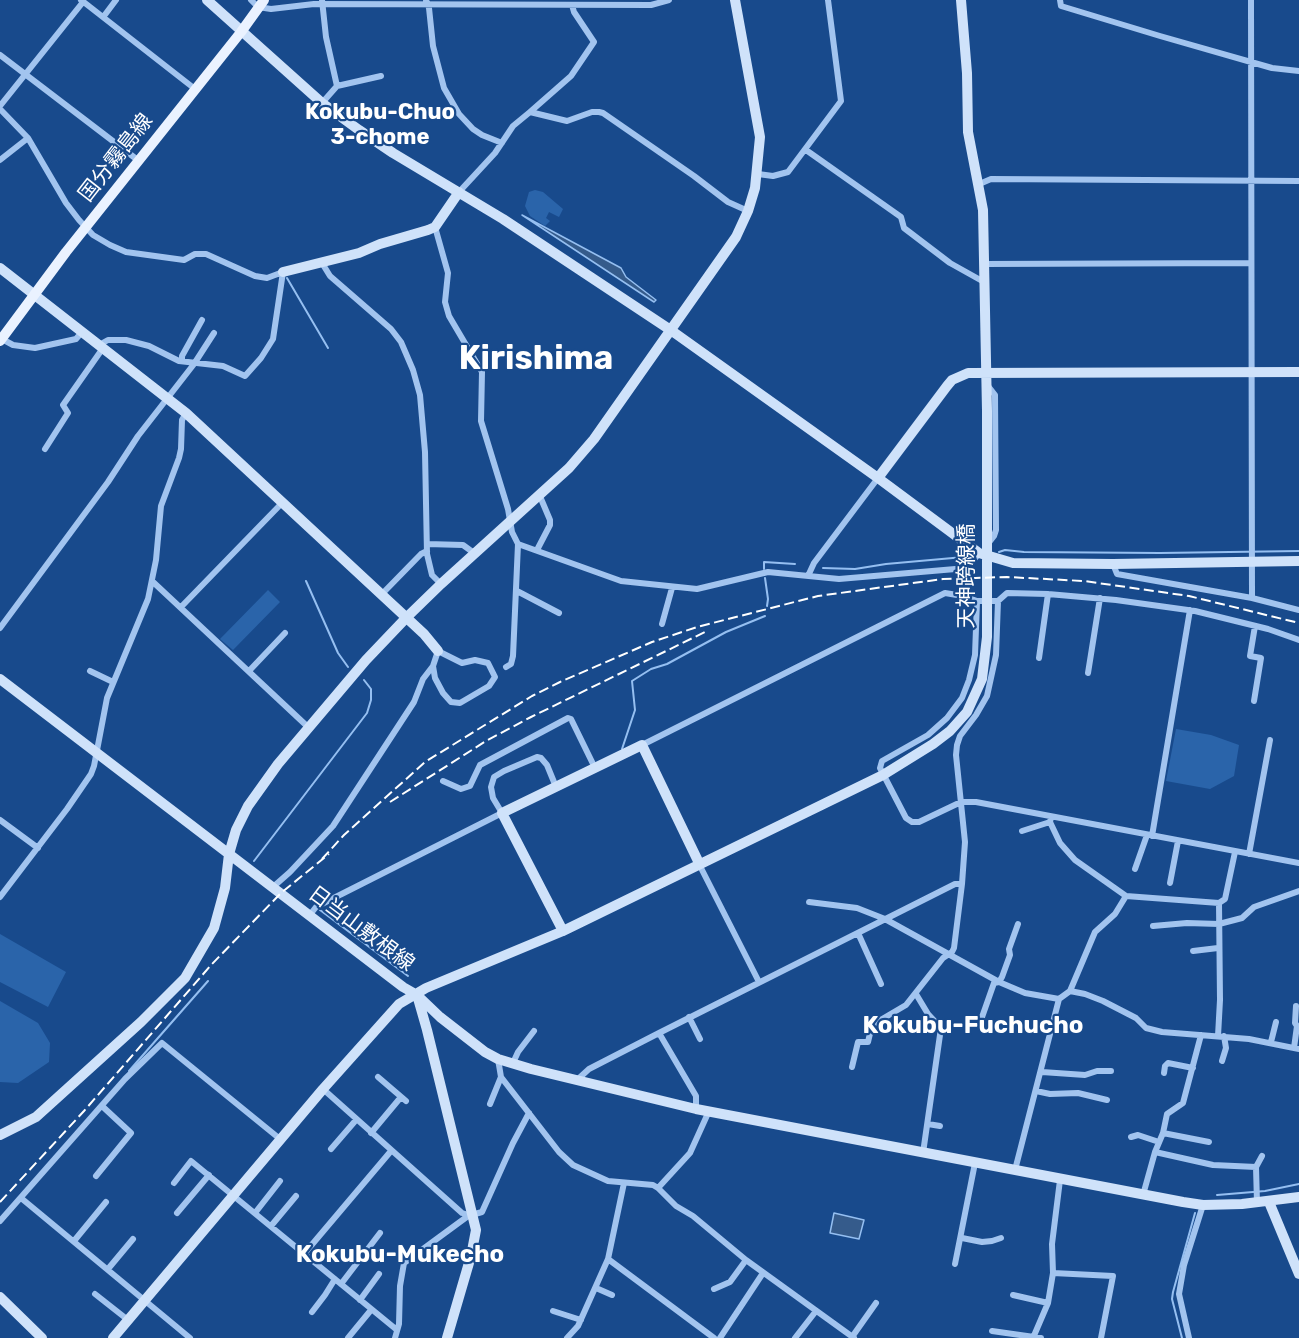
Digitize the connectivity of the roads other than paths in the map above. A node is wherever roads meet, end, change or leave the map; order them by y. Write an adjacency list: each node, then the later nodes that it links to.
1 (116, 0): 15 (street)
2 (207, 0): 16 (street)
3 (669, 0): 14 (street)
4 (735, 0): 32 (street)
5 (828, 0): 29 (street)
6 (961, 0): 35 (street, 天神跨線橋)
7 (1060, 0): 18 (street)
8 (1251, 0): 18 (street)
9 (82, 1): 15 (street); 20 (street)
10 (258, 2): 11 (street); 16 (main road, 国分霧島線)
11 (322, 2): 12 (street); 22 (street)
12 (365, 2): 13 (street)
13 (426, 2): 14 (street); 28 (street)
14 (572, 5): 26 (street)
15 (104, 16): 23 (street)
16 (241, 32): 23 (main road, 国分霧島線); 24 (street)
17 (0, 55): 20 (street)
18 (1251, 62): 19 (street); 33 (street)
19 (1299, 71)
20 (27, 75): 25 (street); 31 (street)
21 (381, 76): 22 (street)
22 (337, 86): 24 (street)
23 (195, 89): 31 (main road, 国分霧島線)
24 (322, 103): 36 (street)
25 (0, 108): 27 (street)
26 (530, 112): 28 (street); 37 (street)
27 (28, 138): 30 (street); 39 (street)
28 (502, 143): 36 (street)
29 (806, 150): 32 (street); 45 (street)
30 (0, 160)
31 (139, 161): 39 (main road, 国分霧島線)
32 (758, 174): 37 (street)
33 (1251, 181): 34 (street); 35 (street); 41 (street)
34 (1299, 181)
35 (977, 185): 42 (street, 天神跨線橋)
36 (459, 192): 38 (street); 48 (street)
37 (748, 211): 48 (street)
38 (435, 227): 40 (street); 65 (street)
39 (86, 228): 44 (street); 46 (main road, 国分霧島線)
40 (322, 263): 44 (street); 67 (street)
41 (1251, 263): 42 (street); 56 (street)
42 (985, 264): 45 (street, 天神跨線橋)
43 (0, 268): 46 (street)
44 (283, 272): 54 (street)
45 (985, 282): 55 (street, 天神跨線橋)
46 (34, 294): 49 (street); 51 (main road, 国分霧島線)
47 (201, 320): 53 (street)
48 (672, 331): 62 (street); 63 (street)
49 (82, 332): 51 (street); 52 (street)
50 (214, 333): 54 (street)
51 (1, 340)
52 (101, 346): 53 (street); 59 (street); 61 (street)
53 (182, 362): 54 (street)
54 (194, 364): 59 (street)
55 (986, 371): 56 (street); 58 (street, 天神跨線橋); 62 (street)
56 (1252, 372): 57 (street); 71 (street)
57 (1299, 372)
58 (986, 384): 70 (street); 110 (street, 天神跨線橋)
59 (167, 397): 60 (street); 92 (street)
60 (186, 413): 64 (street); 75 (street)
61 (45, 449)
62 (878, 478): 70 (street); 74 (street)
63 (538, 494): 65 (street); 68 (street)
64 (283, 502): 80 (street); 85 (street)
65 (509, 520): 66 (street); 69 (street)
66 (518, 544): 68 (street); 78 (street)
67 (427, 547): 69 (street); 76 (street); 80 (street)
68 (537, 550): 77 (street)
69 (474, 553): 76 (street)
70 (979, 553): 73 (street); 74 (street)
71 (1252, 560): 72 (street); 73 (street); 82 (street)
72 (1299, 561)
73 (1113, 564): 82 (street)
74 (808, 576): 77 (street)
75 (152, 581): 85 (street); 103 (street)
76 (441, 584): 89 (street)
77 (672, 588): 90 (street)
78 (517, 591): 88 (street); 98 (street)
79 (1048, 594): 81 (street); 84 (street); 96 (street)
80 (381, 595): 89 (street)
81 (1100, 598): 86 (street); 101 (street)
82 (1252, 598): 87 (street)
83 (977, 601): 84 (street); 107 (street); 110 (street)
84 (998, 601): 113 (street)
85 (181, 607): 100 (street)
86 (1190, 610): 91 (street); 118 (street)
87 (1299, 610)
88 (559, 613)
89 (406, 618): 95 (street); 105 (street)
90 (662, 624)
91 (1255, 626): 94 (street); 104 (street)
92 (0, 628)
93 (285, 633): 100 (street)
94 (1299, 640)
95 (438, 651): 97 (street); 97 (street)
96 (1039, 658)
97 (433, 666): 129 (street)
98 (506, 667)
99 (90, 671): 103 (street)
100 (249, 672): 105 (street)
101 (1088, 673)
102 (0, 680): 108 (street, 日当山敷根線)
103 (113, 682): 108 (street)
104 (1254, 700)
105 (308, 727): 122 (street)
106 (1270, 740): 123 (street)
107 (642, 745): 109 (street); 124 (street)
108 (98, 754): 120 (street); 122 (street, 日当山敷根線)
109 (595, 768): 111 (street); 112 (street)
110 (883, 775): 113 (street); 124 (street, 天神跨線橋)
111 (443, 781)
112 (556, 787): 114 (street); 114 (street)
113 (961, 802): 116 (street); 128 (street)
114 (502, 813): 135 (street); 140 (street)
115 (0, 820): 120 (street)
116 (1050, 820): 117 (street); 118 (street); 131 (street)
117 (1022, 831)
118 (1150, 835): 119 (street); 126 (street)
119 (1178, 841): 121 (street); 127 (street)
120 (38, 848): 132 (street)
121 (1234, 852): 123 (street); 134 (street)
122 (230, 854): 129 (street, 日当山敷根線); 187 (street)
123 (1249, 854): 125 (street)
124 (699, 863): 140 (street, 天神跨線橋); 145 (street)
125 (1299, 863)
126 (1136, 869)
127 (1170, 883)
128 (962, 884): 136 (street); 144 (street)
129 (273, 887): 135 (street, 日当山敷根線)
130 (1299, 891): 138 (street)
131 (1126, 896): 134 (street); 148 (street)
132 (0, 897)
133 (808, 902): 136 (street)
134 (1219, 903): 138 (street)
135 (309, 916): 149 (street, 日当山敷根線)
136 (885, 919): 141 (street); 144 (street)
137 (1018, 924): 146 (street)
138 (1219, 924): 139 (street); 142 (street)
139 (1153, 926)
140 (563, 931): 149 (street, 天神跨線橋)
141 (858, 933): 145 (street); 147 (street)
142 (1218, 948): 143 (street); 159 (street)
143 (1193, 951)
144 (948, 955): 146 (street); 150 (street)
145 (759, 982): 153 (street)
146 (999, 982): 151 (street); 154 (street)
147 (881, 984)
148 (1070, 992): 151 (street); 158 (street)
149 (417, 994): 163 (street); 174 (street, 天神跨線橋); 218 (street, 日当山敷根線)
150 (916, 994): 166 (street); 183 (street)
151 (1059, 999): 169 (street)
152 (1296, 1006): 162 (street)
153 (689, 1017): 157 (street); 160 (street)
154 (981, 1020)
155 (1275, 1022): 161 (street)
156 (534, 1031): 165 (street)
157 (658, 1033): 173 (street); 179 (street)
158 (1201, 1035): 159 (street); 167 (street)
159 (1221, 1036): 161 (street); 164 (street)
160 (700, 1039)
161 (1271, 1042): 162 (street)
162 (1296, 1048)
163 (498, 1059): 165 (street); 172 (street)
164 (1222, 1061)
165 (513, 1064): 173 (street)
166 (852, 1067)
167 (1193, 1068): 170 (street); 186 (street)
168 (1111, 1071): 169 (street)
169 (1042, 1072): 175 (street)
170 (1164, 1073)
171 (378, 1077): 185 (street)
172 (501, 1077): 177 (street); 181 (street)
173 (576, 1080): 179 (street)
174 (323, 1089): 182 (street); 189 (street, 天神跨線橋)
175 (1036, 1091): 176 (street); 199 (street)
176 (1107, 1100)
177 (490, 1104)
178 (102, 1106): 189 (street); 201 (street); 212 (street)
179 (696, 1109): 180 (street)
180 (709, 1111): 195 (street); 206 (street)
181 (529, 1113): 205 (street); 218 (street)
182 (356, 1120): 185 (street); 192 (street)
183 (928, 1124): 184 (street); 195 (street)
184 (940, 1126)
185 (371, 1133): 193 (street)
186 (1163, 1133): 190 (street); 191 (street)
187 (0, 1135)
188 (1131, 1137): 190 (street)
189 (280, 1139): 207 (street, 天神跨線橋)
190 (1159, 1142): 194 (street)
191 (1209, 1143)
192 (331, 1149)
193 (391, 1151): 218 (street); 226 (street)
194 (1155, 1152): 198 (street); 208 (street)
195 (923, 1153): 197 (street)
196 (1262, 1156): 198 (street)
197 (975, 1163): 199 (street); 222 (street)
198 (1256, 1167): 210 (street)
199 (1015, 1170): 202 (street)
200 (209, 1175): 204 (street); 207 (street); 216 (street)
201 (96, 1176)
202 (1060, 1180): 208 (street); 232 (street)
203 (280, 1181): 217 (street)
204 (174, 1183)
205 (624, 1183): 206 (street); 227 (street)
206 (658, 1188): 228 (street)
207 (234, 1195): 217 (street); 242 (street, 天神跨線橋)
208 (1143, 1195): 215 (street)
209 (296, 1196): 220 (street)
210 (1256, 1197): 214 (street); 215 (street)
211 (1299, 1197): 214 (street)
212 (21, 1198): 219 (street); 225 (street)
213 (106, 1202): 225 (street)
214 (1269, 1202): 234 (street)
215 (1203, 1205): 270 (street)
216 (177, 1213)
217 (255, 1213): 220 (street)
218 (473, 1216): 252 (street); 255 (street, 日当山敷根線)
219 (0, 1221)
220 (271, 1226): 226 (street)
221 (380, 1233): 235 (street)
222 (962, 1238): 223 (street); 229 (street)
223 (1000, 1238)
224 (133, 1239): 230 (street)
225 (74, 1241): 230 (street)
226 (304, 1254): 235 (street)
227 (608, 1259): 236 (street); 266 (street)
228 (746, 1260): 231 (street); 237 (street)
229 (956, 1264)
230 (108, 1269): 242 (street)
231 (763, 1273): 248 (street); 267 (street)
232 (1053, 1273): 245 (street); 269 (street)
233 (379, 1274): 243 (street)
234 (1299, 1274)
235 (338, 1282): 243 (street); 249 (street)
236 (596, 1288): 239 (street); 251 (street)
237 (714, 1289)
238 (95, 1294): 250 (street)
239 (612, 1294)
240 (1013, 1295): 245 (street)
241 (0, 1297): 258 (street)
242 (145, 1300): 250 (street, 天神跨線橋); 260 (street)
243 (360, 1300): 246 (street)
244 (876, 1303): 256 (street)
245 (1048, 1303): 257 (street)
246 (371, 1310): 252 (street); 261 (street)
247 (553, 1311): 251 (street)
248 (816, 1311): 256 (street); 268 (street)
249 (312, 1312)
250 (128, 1320): 259 (street, 天神跨線橋)
251 (581, 1320): 253 (street)
252 (397, 1330): 262 (street)
253 (576, 1330): 264 (street); 265 (street)
254 (992, 1331): 257 (street)
255 (447, 1336): 263 (street)
256 (853, 1337)
257 (1036, 1337)
258 (42, 1338)
259 (113, 1338)
260 (190, 1338)
261 (348, 1338)
262 (395, 1338)
263 (459, 1338)
264 (567, 1338)
265 (576, 1338)
266 (714, 1338)
267 (720, 1338)
268 (795, 1338)
269 (1101, 1338)
270 (1189, 1338)

